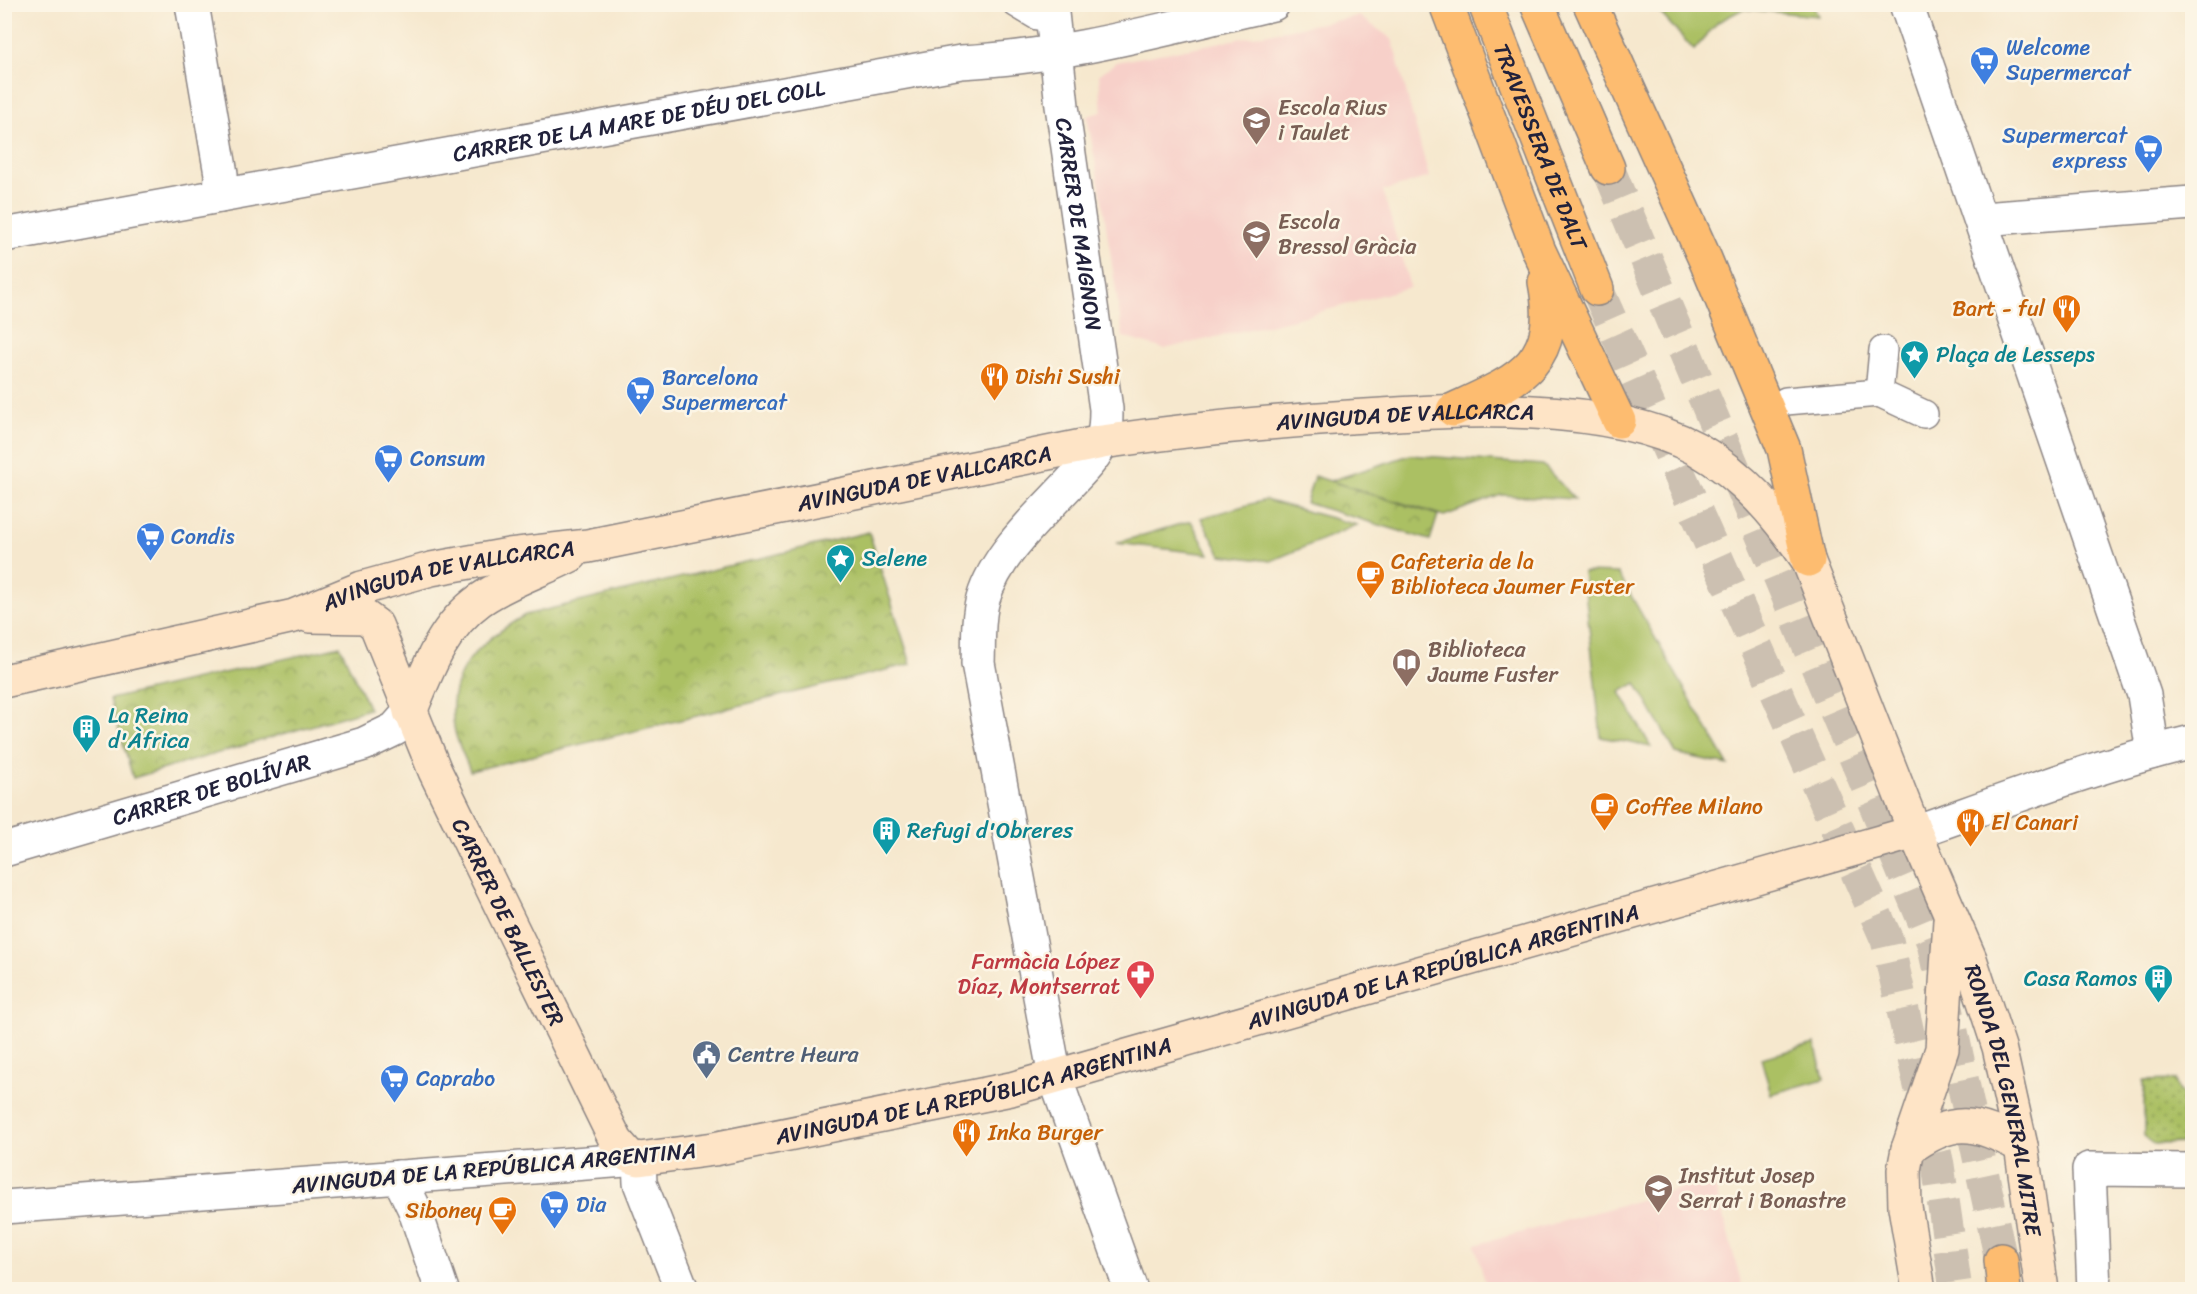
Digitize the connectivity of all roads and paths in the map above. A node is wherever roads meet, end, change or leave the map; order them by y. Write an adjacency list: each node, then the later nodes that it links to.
1 (192, 4): 11 (street)
2 (1273, 4): 9 (street, CARRER DE LA MARE DE DÉU DEL COLL)
3 (1446, 4): 15 (main road)
4 (1485, 4): 16 (main road, TRAVESSERA DE DALT)
5 (1537, 4): 10 (main road)
6 (1590, 4): 25 (main road)
7 (1906, 4): 13 (street)
8 (1035, 8): 9 (street, CARRER DE MAIGNON)
9 (1056, 52): 11 (street, CARRER DE LA MARE DE DÉU DEL COLL); 23 (street, CARRER DE MAIGNON)
10 (1608, 168)
11 (220, 196): 14 (street, CARRER DE LA MARE DE DÉU DEL COLL)
12 (2193, 203): 13 (street)
13 (1982, 219): 30 (street)
14 (4, 235)
15 (1539, 251): 20 (main road); 22 (main road)
16 (1597, 289)
17 (1883, 350): 18 (street)
18 (1879, 393): 19 (street); 21 (street)
19 (1786, 400)
20 (1452, 410): 22 (main road, AVINGUDA DE VALLCARCA); 23 (main road, AVINGUDA DE VALLCARCA)
21 (1924, 414)
22 (1619, 421): 25 (main road, AVINGUDA DE VALLCARCA)
23 (1102, 442): 24 (main road, AVINGUDA DE VALLCARCA); 34 (street)
24 (588, 546): 26 (main road, AVINGUDA DE VALLCARCA); 28 (main road)
25 (1808, 560): 31 (main road)
26 (294, 616): 27 (main road, AVINGUDA DE VALLCARCA); 28 (main road, CARRER DE BALLESTER)
27 (4, 681)
28 (410, 712): 32 (street, CARRER DE BOLÍVAR); 37 (main road, CARRER DE BALLESTER)
29 (2193, 742): 30 (street)
30 (2153, 752): 31 (street)
31 (1915, 832): 33 (main road, RONDA DEL GENERAL MITRE); 34 (main road, AVINGUDA DE LA REPÚBLICA ARGENTINA)
32 (4, 850)
33 (1950, 915): 35 (main road, RONDA DEL GENERAL MITRE); 36 (main road, RONDA DEL GENERAL MITRE)
34 (1055, 1077): 37 (main road, AVINGUDA DE LA REPÚBLICA ARGENTINA); 43 (street)
35 (2021, 1146): 36 (main road); 45 (main road, RONDA DEL GENERAL MITRE)
36 (1908, 1149): 44 (main road, RONDA DEL GENERAL MITRE)
37 (639, 1159): 39 (street, AVINGUDA DE LA REPÚBLICA ARGENTINA); 42 (street)
38 (2193, 1170): 46 (street)
39 (399, 1177): 40 (street, AVINGUDA DE LA REPÚBLICA ARGENTINA); 41 (street)
40 (4, 1208)
41 (442, 1290)
42 (682, 1290)
43 (1131, 1290)
44 (1919, 1290)
45 (2042, 1290)
46 (2094, 1290)

